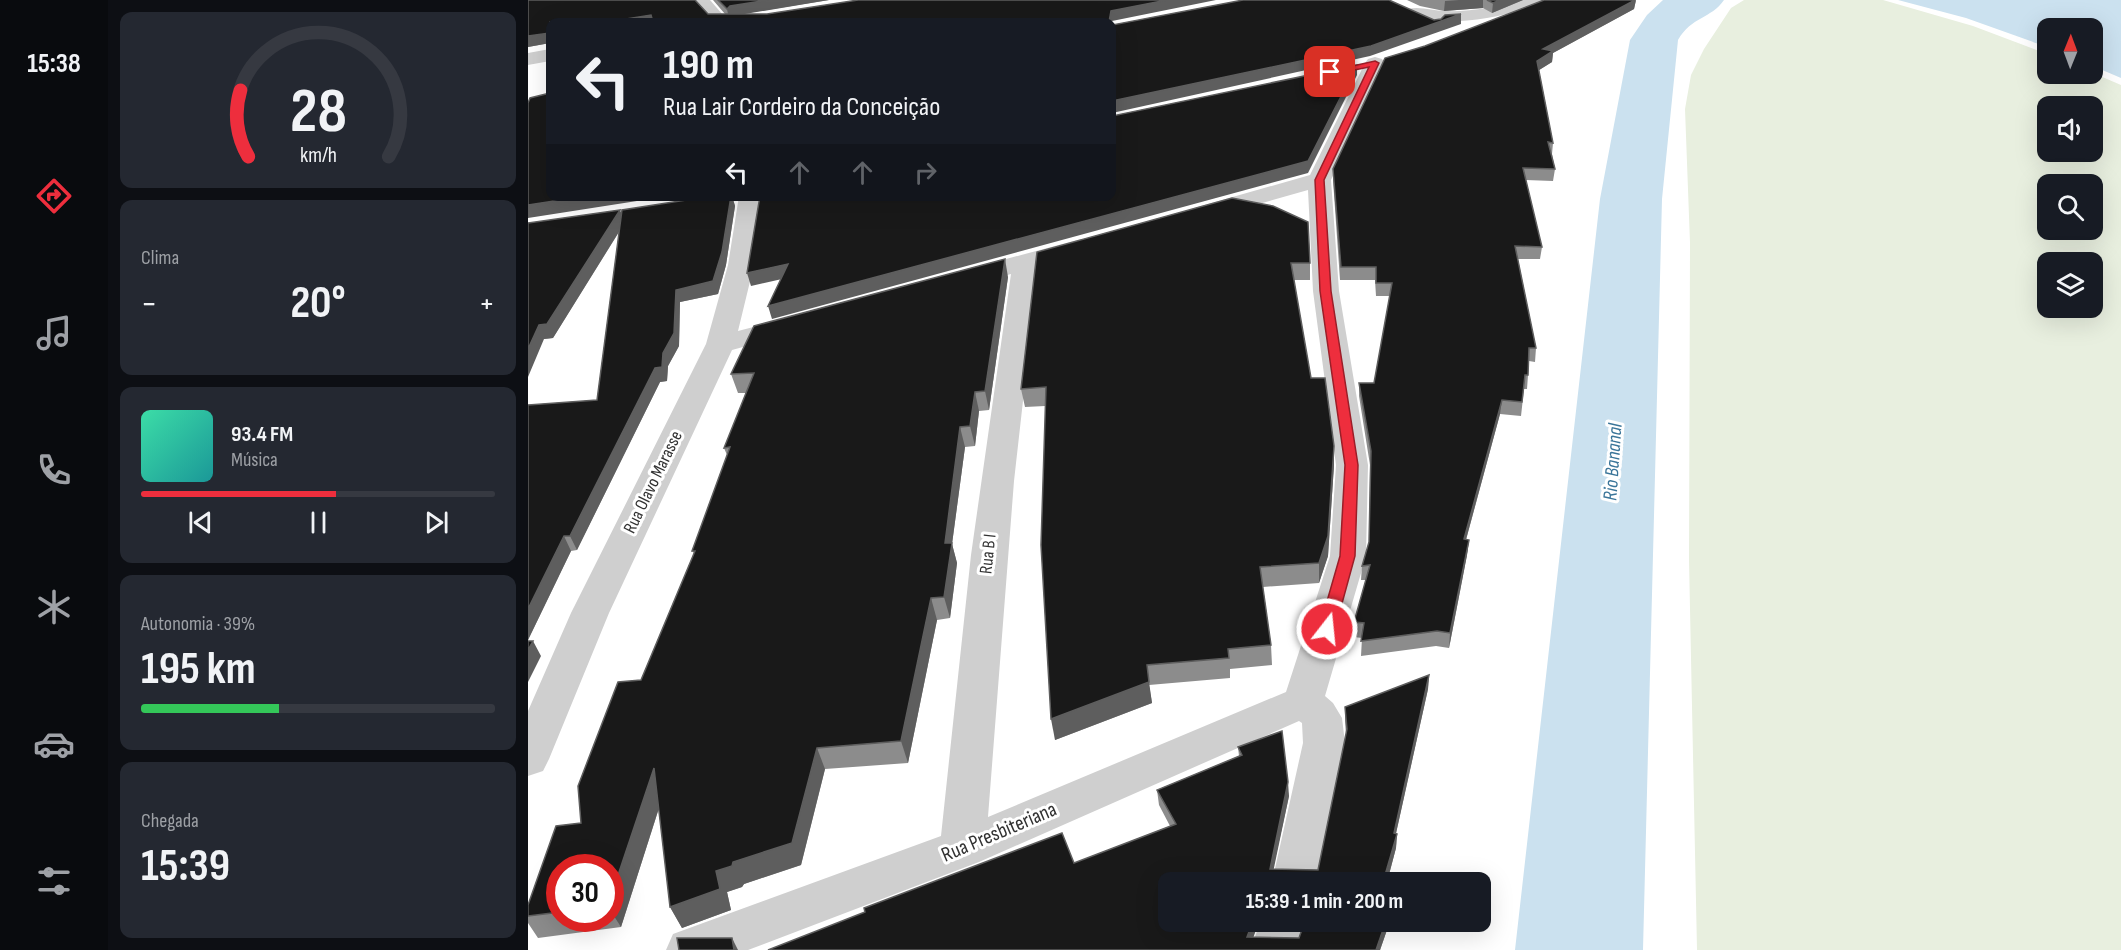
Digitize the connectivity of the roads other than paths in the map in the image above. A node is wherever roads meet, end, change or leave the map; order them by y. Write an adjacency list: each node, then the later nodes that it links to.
1 (701, 0): 6 (street)
2 (1539, 0): 5 (street)
3 (1545, 0): 5 (street)
4 (1397, 4): 5 (street)
5 (1414, 13)
6 (717, 18)
7 (546, 56): 8 (street)
8 (528, 59)
9 (1375, 62): 10 (street)
10 (1319, 180): 12 (street); 14 (street)
11 (739, 201): 19 (street, Rua Olavo Marasse)
12 (1227, 206): 13 (street); 14 (street)
13 (1183, 219)
14 (1301, 223): 20 (street)
15 (1105, 240): 16 (street)
16 (1026, 262): 17 (street); 22 (street, Rua B I)
17 (936, 286)
18 (811, 320): 19 (street)
19 (720, 344): 21 (street, Rua Olavo Marasse)
20 (1303, 702): 22 (street, Rua Presbiteriana); 23 (street)
21 (528, 759)
22 (963, 848): 25 (street, Rua Presbiteriana)
23 (1297, 872)
24 (1281, 932): 26 (street)
25 (690, 950)
26 (1274, 950)

